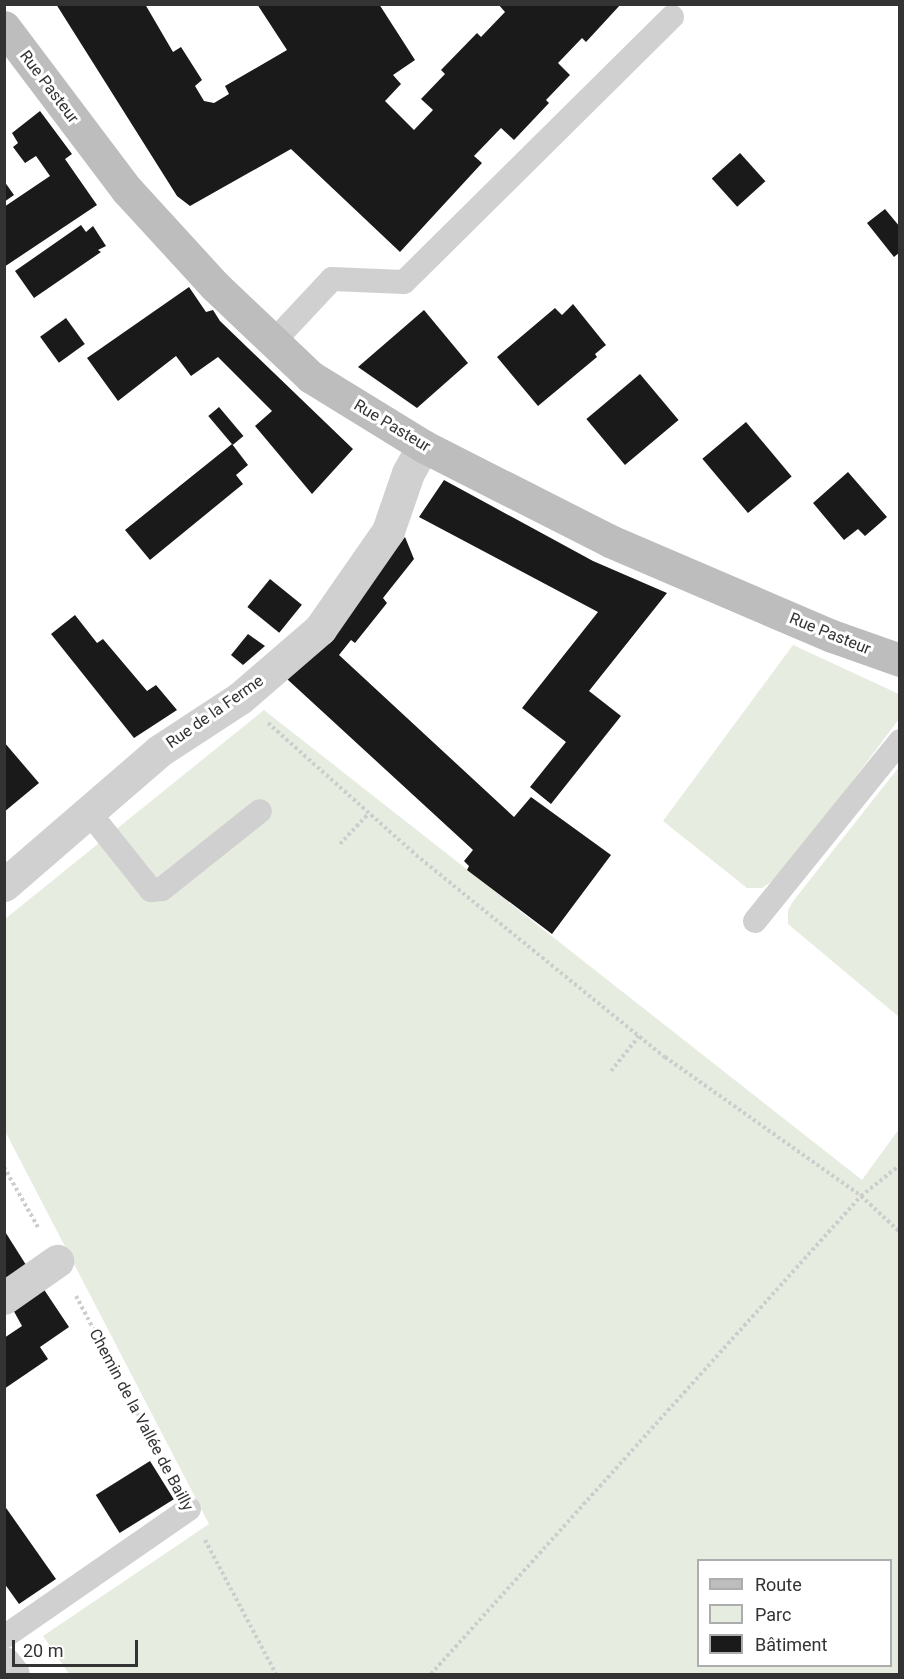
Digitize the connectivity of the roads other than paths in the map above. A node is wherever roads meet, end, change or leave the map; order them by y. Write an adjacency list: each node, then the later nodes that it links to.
1 (672, 17): 3 (lane)
2 (4, 27): 3 (street, Rue Pasteur)
3 (274, 341): 4 (street, Rue Pasteur)
4 (423, 446): 5 (street, Rue Pasteur); 7 (street, Rue de la Ferme)
5 (900, 660)
6 (900, 741): 10 (lane)
7 (88, 811): 8 (lane); 9 (street, Rue de la Ferme)
8 (260, 811)
9 (4, 885)
10 (755, 921)
11 (57, 1261): 12 (street)
12 (4, 1298)
13 (189, 1509): 14 (lane)
14 (4, 1637)
15 (4, 1663): 16 (street)
16 (13, 1674)

